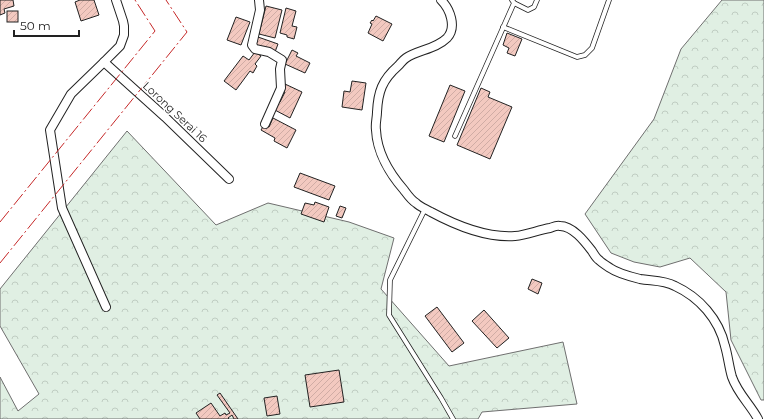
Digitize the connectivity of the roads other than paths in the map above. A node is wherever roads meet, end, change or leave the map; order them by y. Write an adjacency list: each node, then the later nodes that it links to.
1 (116, 0): 8 (street)
2 (259, 0): 9 (street)
3 (441, 0): 12 (street)
4 (537, 0): 6 (lane)
5 (609, 0): 7 (lane)
6 (513, 1): 7 (lane)
7 (503, 27): 10 (lane)
8 (104, 62): 11 (street, Lorong Serai 16); 13 (street)
9 (265, 124)
10 (455, 136)
11 (229, 179)
12 (425, 209): 14 (lane); 15 (street)
13 (106, 307)
14 (453, 419)
15 (758, 419)

